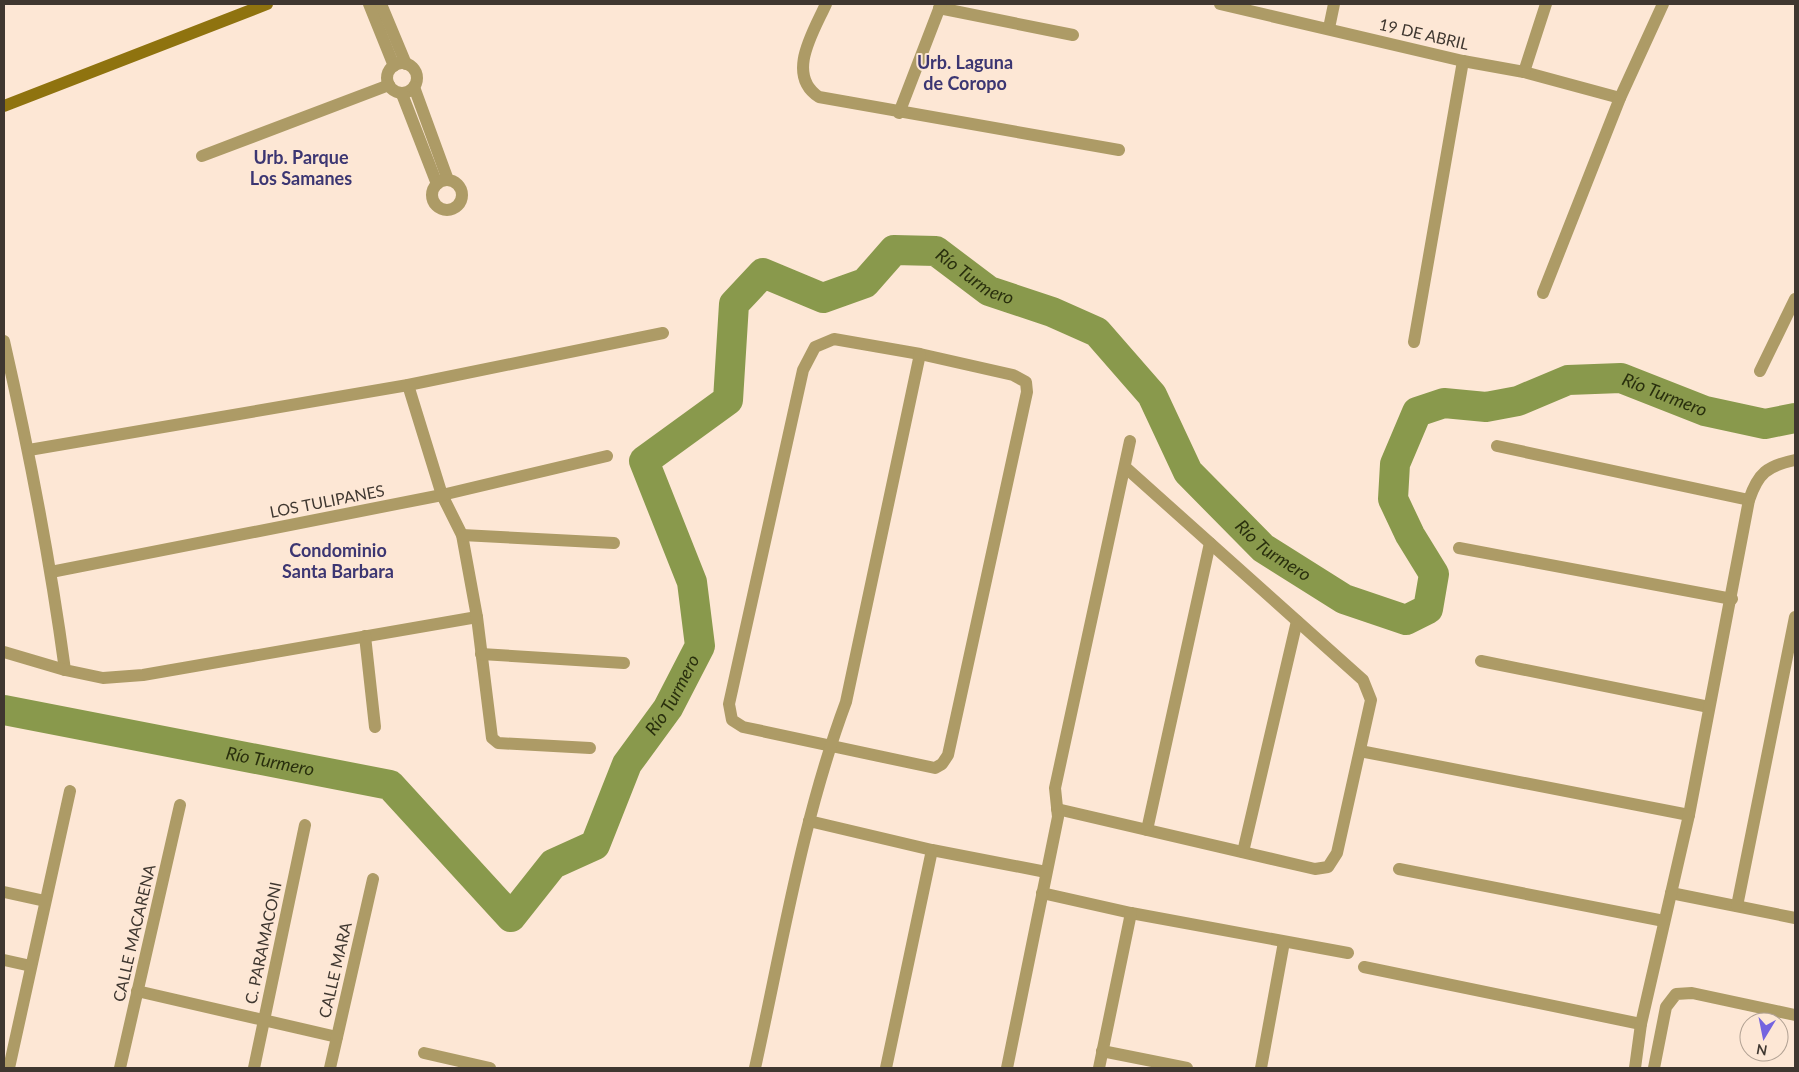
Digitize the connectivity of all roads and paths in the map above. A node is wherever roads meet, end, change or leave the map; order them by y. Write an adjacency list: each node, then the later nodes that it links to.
1 (267, 4): 19 (street)
2 (369, 4): 13 (street)
3 (381, 4): 13 (street)
4 (826, 4): 20 (street)
5 (1220, 4): 10 (street, 19 DE ABRIL)
6 (1334, 4): 10 (street)
7 (1546, 4): 14 (street)
8 (1663, 4): 18 (street)
9 (940, 6): 11 (street); 20 (street)
10 (1329, 28): 12 (street, 19 DE ABRIL)
11 (1073, 34)
12 (1463, 61): 14 (street, 19 DE ABRIL); 27 (street)
13 (400, 65): 15 (street); 16 (street)
14 (1524, 72): 18 (street, 19 DE ABRIL)
15 (388, 85): 17 (street); 22 (street)
16 (414, 87): 17 (street); 17 (street)
17 (402, 94)
18 (1620, 98): 23 (street)
19 (4, 106)
20 (899, 112): 21 (street)
21 (1119, 150)
22 (202, 156)
23 (1543, 293)
24 (1795, 299): 29 (street)
25 (663, 333): 30 (street)
26 (4, 341): 33 (street)
27 (1414, 342)
28 (920, 354): 56 (street); 56 (street); 56 (street)
29 (1760, 371)
30 (408, 385): 33 (street); 37 (street)
31 (1130, 441): 36 (street)
32 (1497, 446): 38 (street)
33 (29, 450): 43 (street)
34 (607, 456): 37 (street, LOS TULIPANES)
35 (1795, 460): 38 (street)
36 (1125, 467): 41 (street); 61 (street)
37 (442, 494): 39 (street); 43 (street, LOS TULIPANES)
38 (1749, 500): 44 (street)
39 (462, 535): 40 (street); 46 (street)
40 (614, 543)
41 (1210, 543): 47 (street); 65 (street)
42 (1459, 548): 44 (street)
43 (51, 572): 53 (street)
44 (1732, 599): 54 (street)
45 (1795, 617): 75 (street)
46 (477, 618): 48 (street); 50 (street)
47 (1297, 621): 58 (street); 67 (street)
48 (366, 636): 53 (street); 55 (street)
49 (4, 652): 53 (street)
50 (482, 654): 52 (street); 57 (street)
51 (1481, 661): 54 (street)
52 (624, 663)
53 (65, 670)
54 (1710, 707): 62 (street)
55 (375, 727)
56 (830, 744): 63 (street)
57 (590, 748)
58 (1360, 751): 62 (street); 67 (street)
59 (70, 791): 74 (street)
60 (180, 805): 84 (street, CALLE MACARENA)
61 (1057, 810): 65 (street); 69 (street)
62 (1689, 815): 73 (street)
63 (809, 821): 66 (street); 96 (street)
64 (305, 825): 86 (street, C. PARAMACONI)
65 (1147, 830): 67 (street)
66 (932, 850): 69 (street); 97 (street)
67 (1243, 852)
68 (1399, 869): 78 (street)
69 (1046, 872): 72 (street)
70 (372, 879): 88 (street, CALLE MARA)
71 (4, 892): 74 (street)
72 (1042, 893): 76 (street); 98 (street)
73 (1671, 893): 75 (street); 78 (street)
74 (45, 901): 82 (street)
75 (1737, 906): 77 (street)
76 (1132, 913): 79 (street); 89 (street)
77 (1795, 918)
78 (1664, 921): 87 (street)
79 (1284, 942): 80 (street); 101 (street)
80 (1348, 953)
81 (4, 960): 82 (street)
82 (30, 966): 91 (street)
83 (1364, 967): 87 (street)
84 (137, 991): 86 (street); 92 (street, CALLE MACARENA)
85 (1795, 1015): 103 (street)
86 (263, 1022): 88 (street); 93 (street, C. PARAMACONI)
87 (1642, 1024): 102 (street)
88 (337, 1037): 94 (street, CALLE MARA)
89 (1102, 1051): 99 (street); 100 (street)
90 (424, 1053): 95 (street)
91 (10, 1068)
92 (120, 1068)
93 (254, 1068)
94 (330, 1068)
95 (490, 1068)
96 (755, 1068)
97 (886, 1068)
98 (1007, 1068)
99 (1098, 1068)
100 (1187, 1068)
101 (1261, 1068)
102 (1635, 1068)
103 (1654, 1068)

